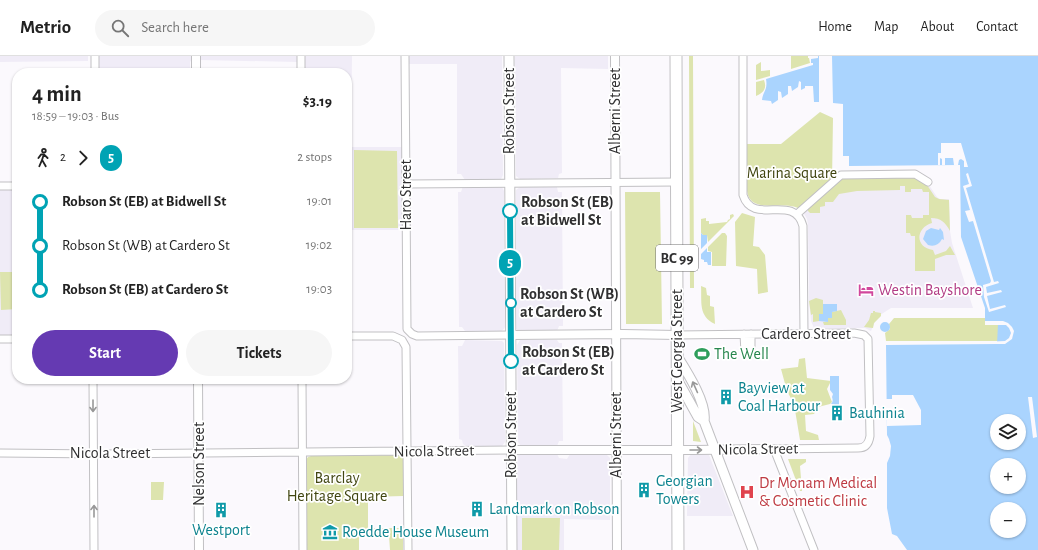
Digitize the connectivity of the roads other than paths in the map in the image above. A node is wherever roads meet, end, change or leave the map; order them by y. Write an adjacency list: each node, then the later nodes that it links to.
1 (95, 56): 9 (street)
2 (196, 56): 10 (street)
3 (301, 56): 11 (street)
4 (405, 56): 16 (street, Haro Street)
5 (509, 56): 14 (main road, Robson Street)
6 (614, 56): 15 (street, Alberni Street)
7 (676, 56): 12 (highway, West Georgia Street / BC 99)
8 (743, 56): 19 (street)
9 (95, 68)
10 (196, 68)
11 (301, 68)
12 (677, 182): 15 (street); 25 (highway, West Georgia Street / BC 99)
13 (928, 182): 19 (street)
14 (510, 183): 15 (street); 16 (street); 24 (main road, Robson Street)
15 (615, 183): 21 (street, Alberni Street)
16 (406, 184): 20 (street, Haro Street)
17 (0, 186): 18 (street)
18 (12, 186)
19 (797, 214): 23 (street)
20 (410, 332): 24 (street, Cardero Street)
21 (615, 334): 24 (street, Cardero Street); 25 (street, Cardero Street); 39 (street, Alberni Street)
22 (748, 334): 23 (street, Cardero Street); 25 (street, Cardero Street); 29 (street)
23 (804, 334): 36 (street, Cardero Street)
24 (511, 335): 38 (main road, Robson Street)
25 (677, 335): 30 (highway, West Georgia Street / BC 99)
26 (352, 336): 42 (street)
27 (0, 339): 28 (street)
28 (12, 339)
29 (748, 353)
30 (677, 356): 31 (highway, West Georgia Street / BC 99); 35 (main road, one-way to 30)
31 (677, 380): 35 (main road); 40 (highway, West Georgia Street / BC 99)
32 (93, 384): 46 (street, one-way to 46)
33 (198, 384): 45 (street, Nelson Street)
34 (302, 384): 43 (street)
35 (704, 421): 41 (main road)
36 (867, 445): 37 (street, Nicola Street)
37 (774, 449): 41 (street, Nicola Street); 55 (street)
38 (511, 450): 39 (street, Nicola Street); 42 (street, Nicola Street); 51 (main road, Robson Street)
39 (616, 450): 40 (street, Nicola Street); 52 (street, Alberni Street)
40 (677, 450): 41 (street, Nicola Street, one-way to 41); 53 (highway, West Georgia Street / BC 99)
41 (715, 450): 54 (main road)
42 (407, 451): 43 (street, Nicola Street); 50 (street)
43 (302, 452): 45 (street, Nicola Street); 49 (street)
44 (0, 453): 46 (street, Nicola Street)
45 (199, 453): 46 (street, Nicola Street); 48 (street, Nelson Street)
46 (93, 454): 47 (street, one-way to 46)
47 (94, 550)
48 (199, 550)
49 (304, 550)
50 (408, 550)
51 (512, 550)
52 (617, 550)
53 (678, 550)
54 (753, 550)
55 (814, 550)

